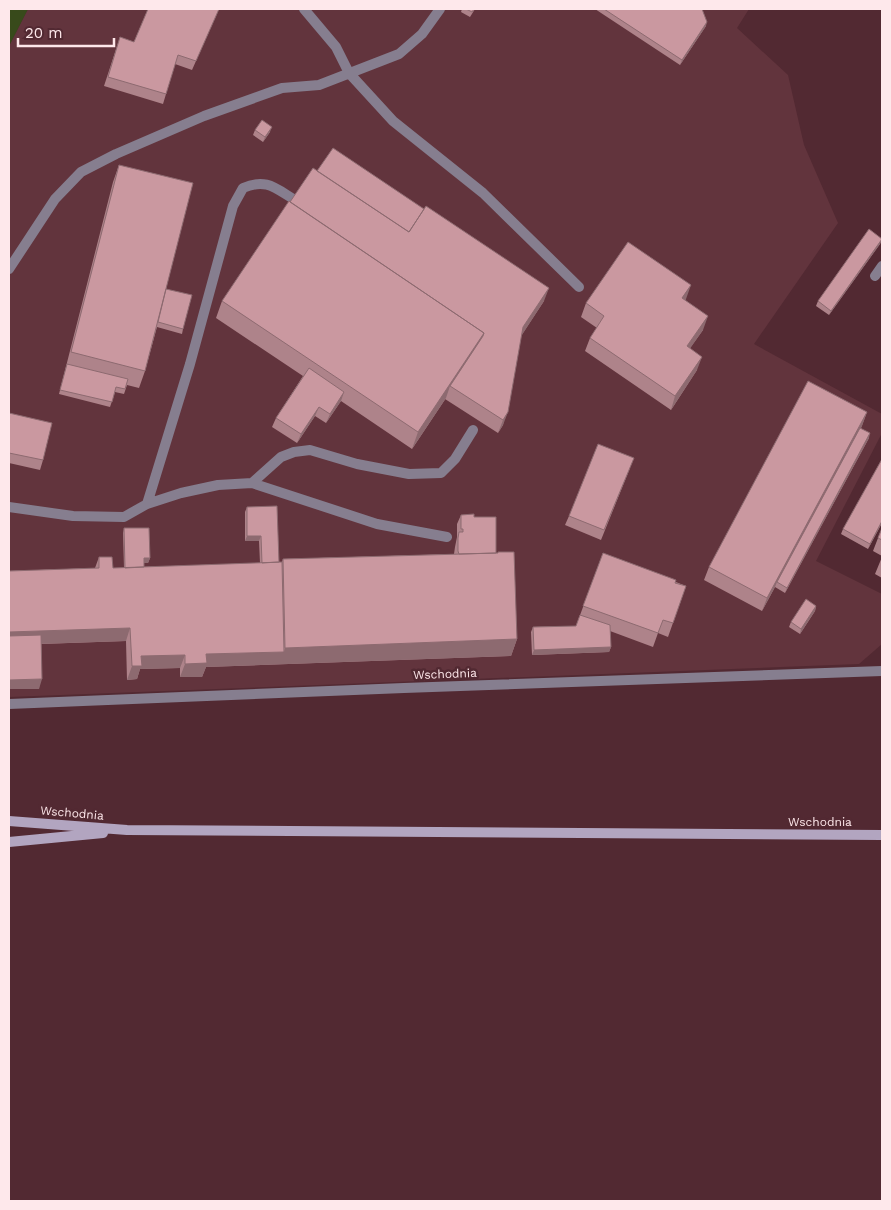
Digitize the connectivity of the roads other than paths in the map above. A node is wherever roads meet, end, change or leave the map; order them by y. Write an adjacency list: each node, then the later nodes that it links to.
1 (304, 9): 3 (lane)
2 (440, 9): 3 (lane)
3 (349, 72): 6 (lane); 8 (lane)
4 (295, 200): 11 (lane)
5 (882, 266): 7 (lane)
6 (9, 269)
7 (875, 276)
8 (579, 286)
9 (473, 430): 10 (lane)
10 (252, 483): 11 (lane); 13 (lane)
11 (147, 504): 12 (lane)
12 (9, 507)
13 (447, 536)
14 (882, 671): 15 (lane, Wschodnia)
15 (9, 704)
16 (9, 821): 17 (street, Wschodnia)
17 (126, 830): 18 (street, Wschodnia); 19 (street)
18 (882, 835)
19 (9, 842)

